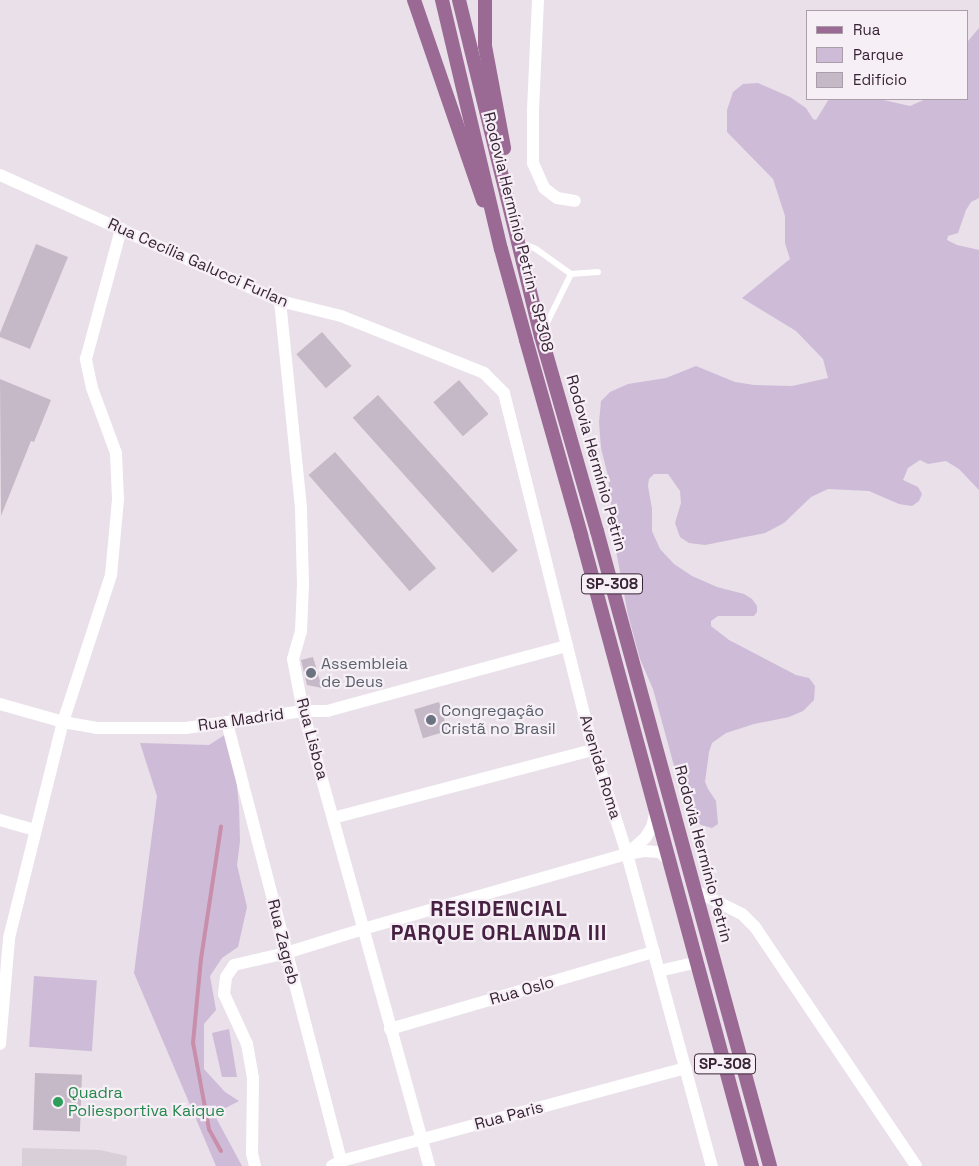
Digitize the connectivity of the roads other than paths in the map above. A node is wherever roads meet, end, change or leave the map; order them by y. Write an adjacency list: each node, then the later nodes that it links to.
1 (414, 0): 10 (main road)
2 (442, 0): 10 (main road, Rodovia Hermínio Petrin - SP308 / SP-308)
3 (459, 0): 9 (main road, Rodovia Hermínio Petrin / SP-308)
4 (485, 0): 9 (main road)
5 (538, 0): 7 (street)
6 (0, 175): 8 (street, Rua Cecília Galucci Furlan)
7 (575, 201)
8 (121, 229): 13 (street, Rua Cecília Galucci Furlan); 19 (street)
9 (517, 236): 12 (lane); 14 (main road, Rodovia Hermínio Petrin / SP-308)
10 (501, 249): 22 (main road, Rodovia Hermínio Petrin - SP308 / SP-308)
11 (598, 272): 12 (lane)
12 (571, 274): 14 (lane)
13 (280, 301): 15 (street, Rua Cecília Galucci Furlan); 18 (street, Rua Lisboa)
14 (541, 336): 28 (main road, Rodovia Hermínio Petrin / SP-308)
15 (484, 373): 16 (street, Avenida Roma)
16 (566, 646): 18 (street, Rua Madrid); 21 (street, Avenida Roma)
17 (0, 704): 19 (street, Rua Madrid)
18 (303, 711): 20 (street, Rua Madrid); 23 (street, Rua Lisboa)
19 (63, 722): 20 (street, Rua Madrid); 25 (street)
20 (227, 723): 32 (street, Rua Zagreb)
21 (593, 750): 23 (street); 26 (street, Avenida Roma)
22 (656, 810): 26 (street); 27 (main road, Rodovia Hermínio Petrin - SP308 / SP-308)
23 (333, 818): 29 (street, Rua Lisboa)
24 (0, 820): 25 (street)
25 (36, 830): 30 (street)
26 (627, 854): 27 (street); 29 (street); 31 (street, Avenida Roma)
27 (670, 861): 33 (main road, Rodovia Hermínio Petrin - SP308 / SP-308)
28 (696, 892): 44 (main road, Rodovia Hermínio Petrin / SP-308); 45 (street)
29 (363, 929): 32 (street); 35 (street, Rua Lisboa)
30 (5, 937): 36 (street)
31 (654, 952): 34 (street, Avenida Roma); 35 (street, Rua Oslo)
32 (286, 954): 39 (street, Rua Zagreb); 40 (street)
33 (698, 962): 34 (street); 43 (main road, Rodovia Hermínio Petrin - SP308 / SP-308)
34 (659, 971): 37 (street, Avenida Roma)
35 (390, 1029): 38 (street, Rua Lisboa)
36 (0, 1044)
37 (686, 1068): 38 (street, Rua Paris); 42 (street, Avenida Roma)
38 (422, 1139): 39 (street, Rua Paris); 41 (street, Rua Lisboa)
39 (336, 1163)
40 (255, 1166)
41 (429, 1166)
42 (712, 1166)
43 (752, 1166)
44 (770, 1166)
45 (916, 1166)

